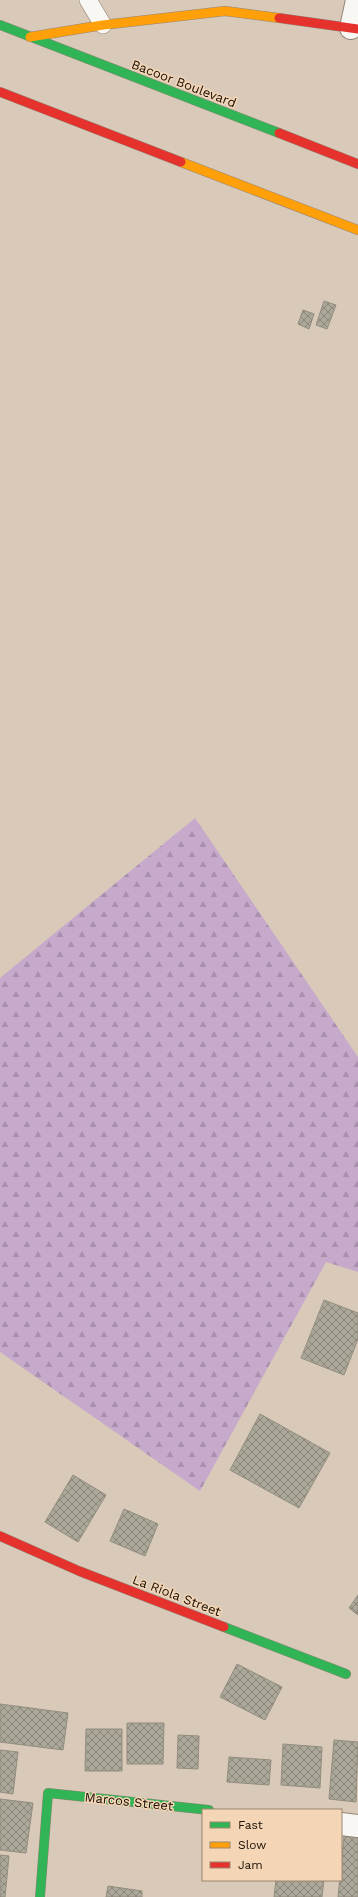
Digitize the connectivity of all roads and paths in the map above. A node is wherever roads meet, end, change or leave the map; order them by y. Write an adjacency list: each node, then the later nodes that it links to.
1 (88, 0): 4 (lane)
2 (357, 0): 5 (street)
3 (0, 25): 6 (street, Bacoor Boulevard)
4 (102, 25): 5 (street); 6 (street)
5 (354, 29)
6 (30, 37): 8 (street, Bacoor Boulevard)
7 (0, 92): 9 (street)
8 (358, 164)
9 (358, 230)
10 (0, 1536): 11 (street, La Riola Street)
11 (346, 1674)
12 (202, 1809): 15 (street, Marcos Street)
13 (342, 1824): 14 (street)
14 (358, 1826)
15 (40, 1897)

